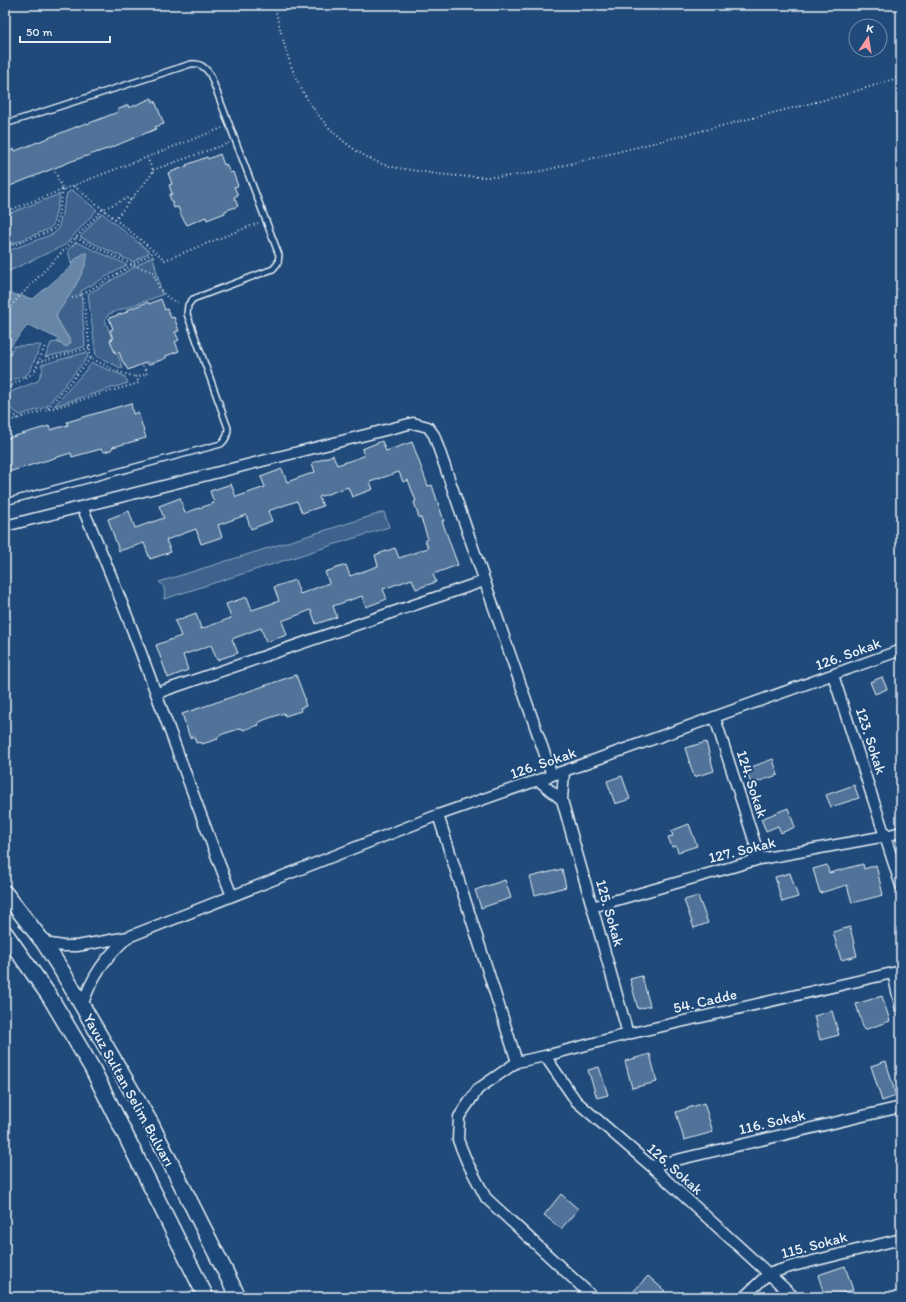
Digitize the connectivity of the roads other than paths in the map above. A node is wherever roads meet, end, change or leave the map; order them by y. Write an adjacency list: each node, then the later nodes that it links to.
1 (5, 124): 2 (lane)
2 (5, 502)
3 (82, 507): 4 (street); 5 (street); 8 (street)
4 (5, 526)
5 (484, 580): 8 (street); 11 (street)
6 (901, 650): 7 (street, 126. Sokak)
7 (833, 675): 9 (street, 126. Sokak); 16 (street, 123. Sokak)
8 (157, 693): 20 (street)
9 (715, 718): 10 (street, 126. Sokak); 17 (street, 124. Sokak)
10 (564, 771): 11 (street, 126. Sokak); 13 (street, 125. Sokak)
11 (552, 775): 12 (street, 126. Sokak)
12 (538, 780): 13 (street); 14 (street, 126. Sokak)
13 (562, 800): 21 (street, 125. Sokak)
14 (438, 815): 20 (street, 126. Sokak); 30 (street)
15 (901, 832): 16 (street, 127. Sokak)
16 (886, 836): 17 (street, 127. Sokak); 18 (street, 123. Sokak)
17 (760, 859): 21 (street, 127. Sokak)
18 (901, 886)
19 (5, 893): 24 (main road, Yavuz Sultan Selim Bulvarı)
20 (232, 896): 23 (street, 126. Sokak)
21 (592, 907): 28 (street, 125. Sokak)
22 (5, 933): 35 (main road, Yavuz Sultan Selim Bulvarı)
23 (128, 937): 24 (street); 26 (street)
24 (44, 943): 26 (main road, Yavuz Sultan Selim Bulvarı)
25 (897, 972): 27 (street); 28 (street, 54. Cadde)
26 (82, 1006): 36 (main road, Yavuz Sultan Selim Bulvarı)
27 (901, 1010)
28 (628, 1034): 29 (street, 54. Cadde)
29 (545, 1056): 30 (street, 54. Cadde); 32 (street, 126. Sokak)
30 (517, 1062): 37 (street)
31 (901, 1107): 32 (street, 116. Sokak)
32 (651, 1166): 34 (street, 126. Sokak)
33 (901, 1239): 34 (street, 115. Sokak)
34 (768, 1274): 38 (street, 115. Sokak); 39 (street, 126. Sokak)
35 (206, 1297)
36 (238, 1297)
37 (593, 1297)
38 (744, 1297)
39 (794, 1297)

